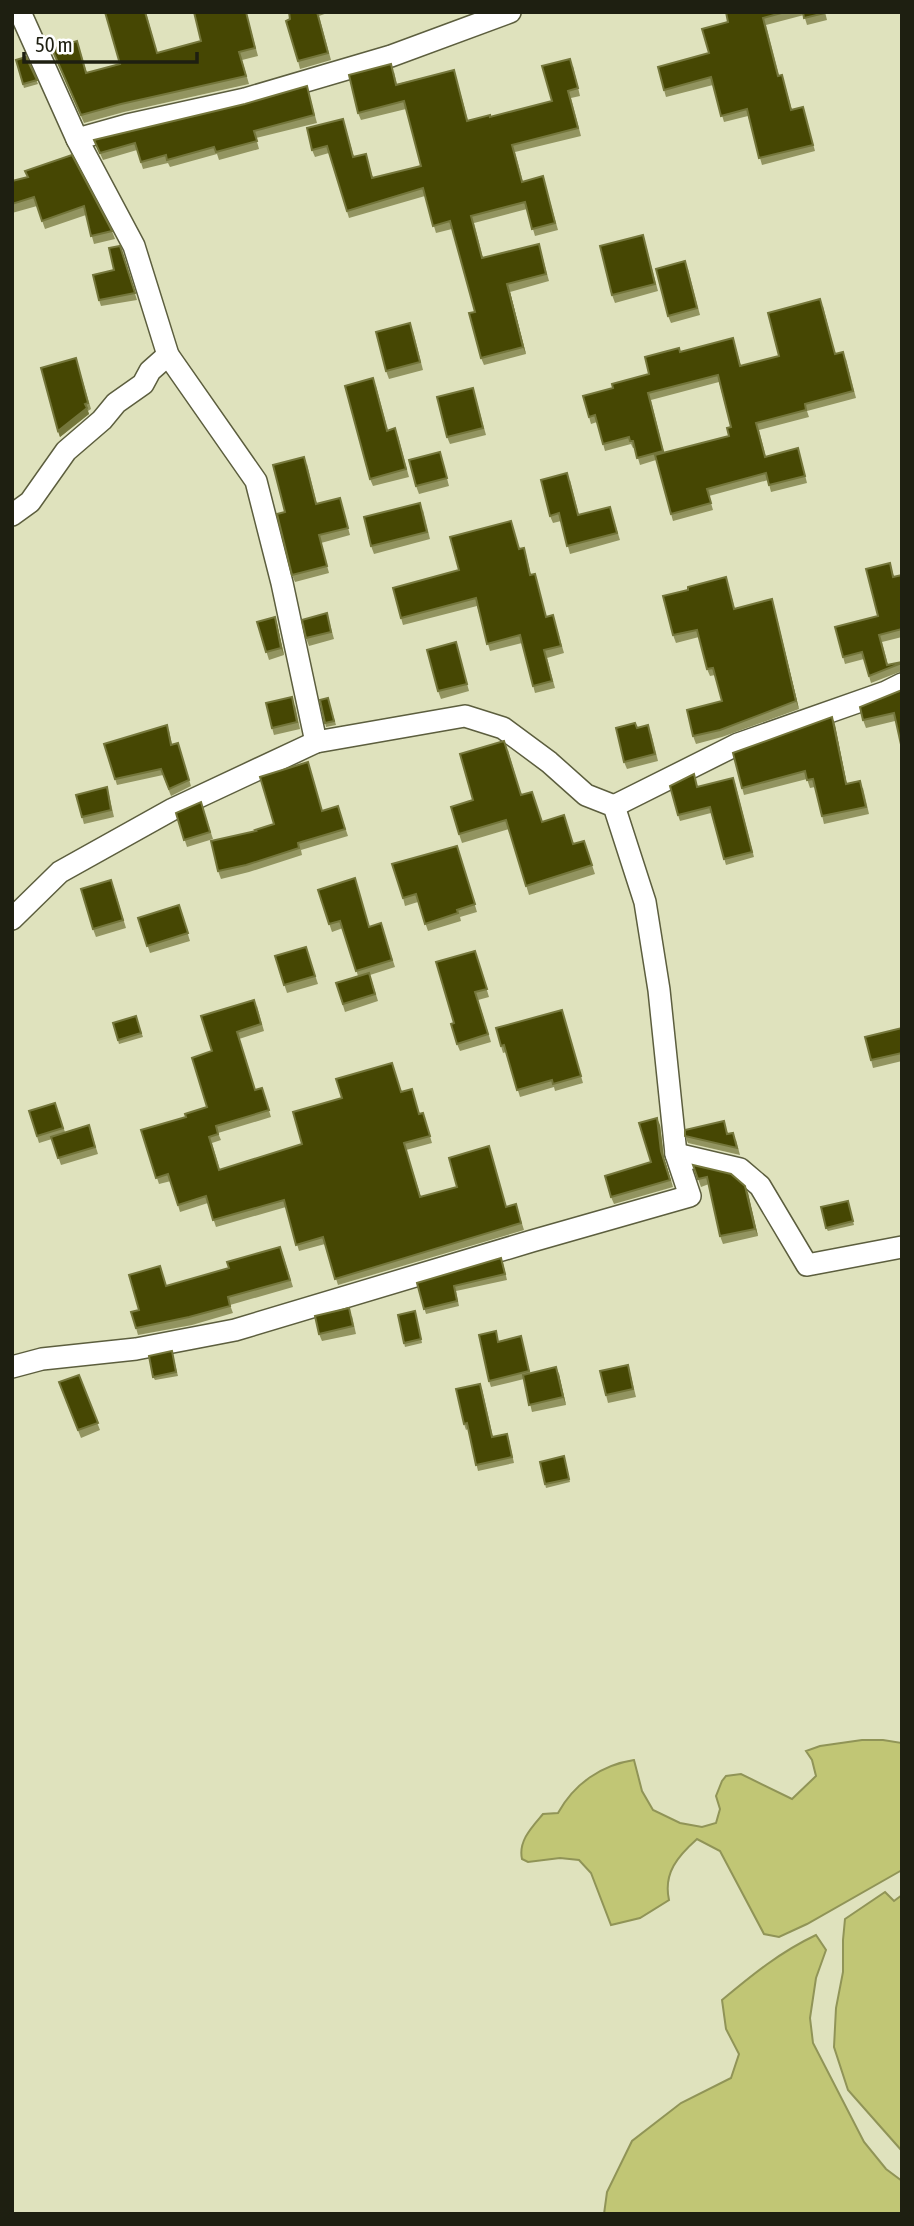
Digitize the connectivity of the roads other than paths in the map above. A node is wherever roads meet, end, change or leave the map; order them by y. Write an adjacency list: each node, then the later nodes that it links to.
1 (20, 12): 3 (street)
2 (510, 12): 3 (street)
3 (77, 139): 4 (street)
4 (168, 355): 5 (street); 7 (street)
5 (12, 515)
6 (902, 684): 8 (street)
7 (316, 742): 8 (street); 9 (street)
8 (614, 806): 10 (street)
9 (12, 919)
10 (676, 1154): 11 (street); 12 (street)
11 (902, 1247)
12 (12, 1367)

